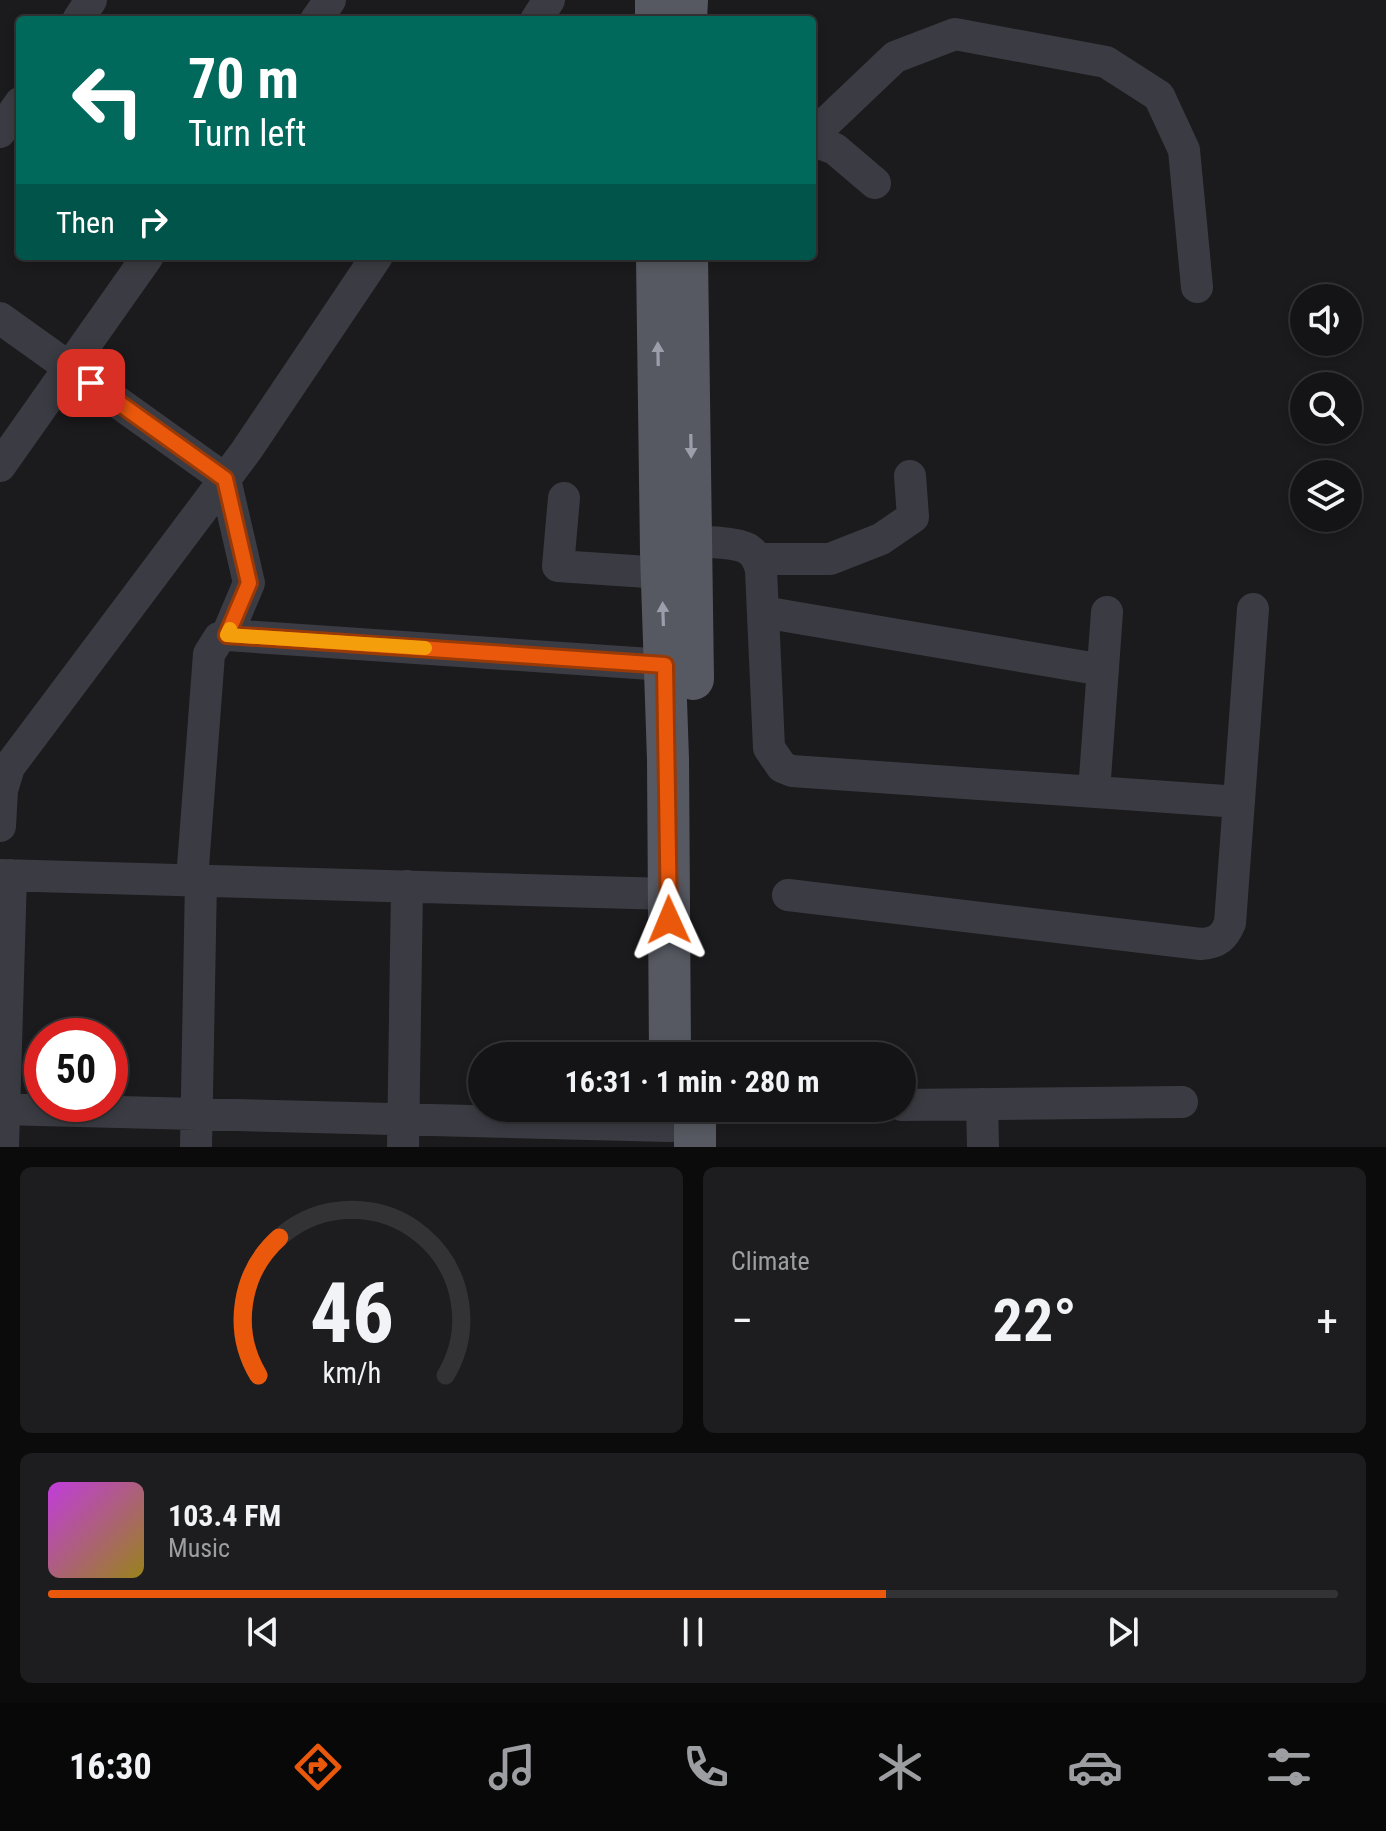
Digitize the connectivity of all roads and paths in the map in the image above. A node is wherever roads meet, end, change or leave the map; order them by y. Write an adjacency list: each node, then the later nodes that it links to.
1 (16, 109): 2 (street)
2 (0, 132)
3 (816, 134): 10 (street)
4 (816, 140): 5 (street)
5 (875, 183)
6 (145, 260): 12 (street)
7 (374, 260): 15 (street)
8 (657, 260): 17 (main road, one-way to 8)
9 (687, 260): 17 (main road, one-way to 17)
10 (1197, 287)
11 (0, 318): 12 (street)
12 (69, 367): 13 (street); 15 (street)
13 (0, 466)
14 (910, 476): 18 (street)
15 (225, 479): 22 (street); 27 (street)
16 (564, 498): 17 (street)
17 (672, 553): 18 (street); 23 (main road, one-way to 17); 34 (main road)
18 (758, 559): 20 (street)
19 (1253, 609): 26 (street)
20 (763, 612): 24 (street); 25 (street)
21 (1107, 612): 24 (street)
22 (227, 635): 23 (street); 29 (street)
23 (665, 665): 31 (main road)
24 (1103, 670): 25 (street)
25 (1094, 792): 26 (street)
26 (1239, 802): 32 (street)
27 (0, 826)
28 (5, 875): 29 (street); 38 (street)
29 (196, 880): 30 (street); 39 (street)
30 (407, 886): 31 (street); 41 (street)
31 (669, 894): 33 (main road)
32 (788, 895)
33 (670, 1042)
34 (693, 1042)
35 (1182, 1102): 36 (street)
36 (982, 1104): 37 (street); 44 (street)
37 (916, 1105)
38 (2, 1110): 39 (street); 42 (street)
39 (197, 1114): 41 (street); 43 (street)
40 (680, 1127): 41 (street)
41 (403, 1133)
42 (3, 1147)
43 (196, 1147)
44 (983, 1147)

